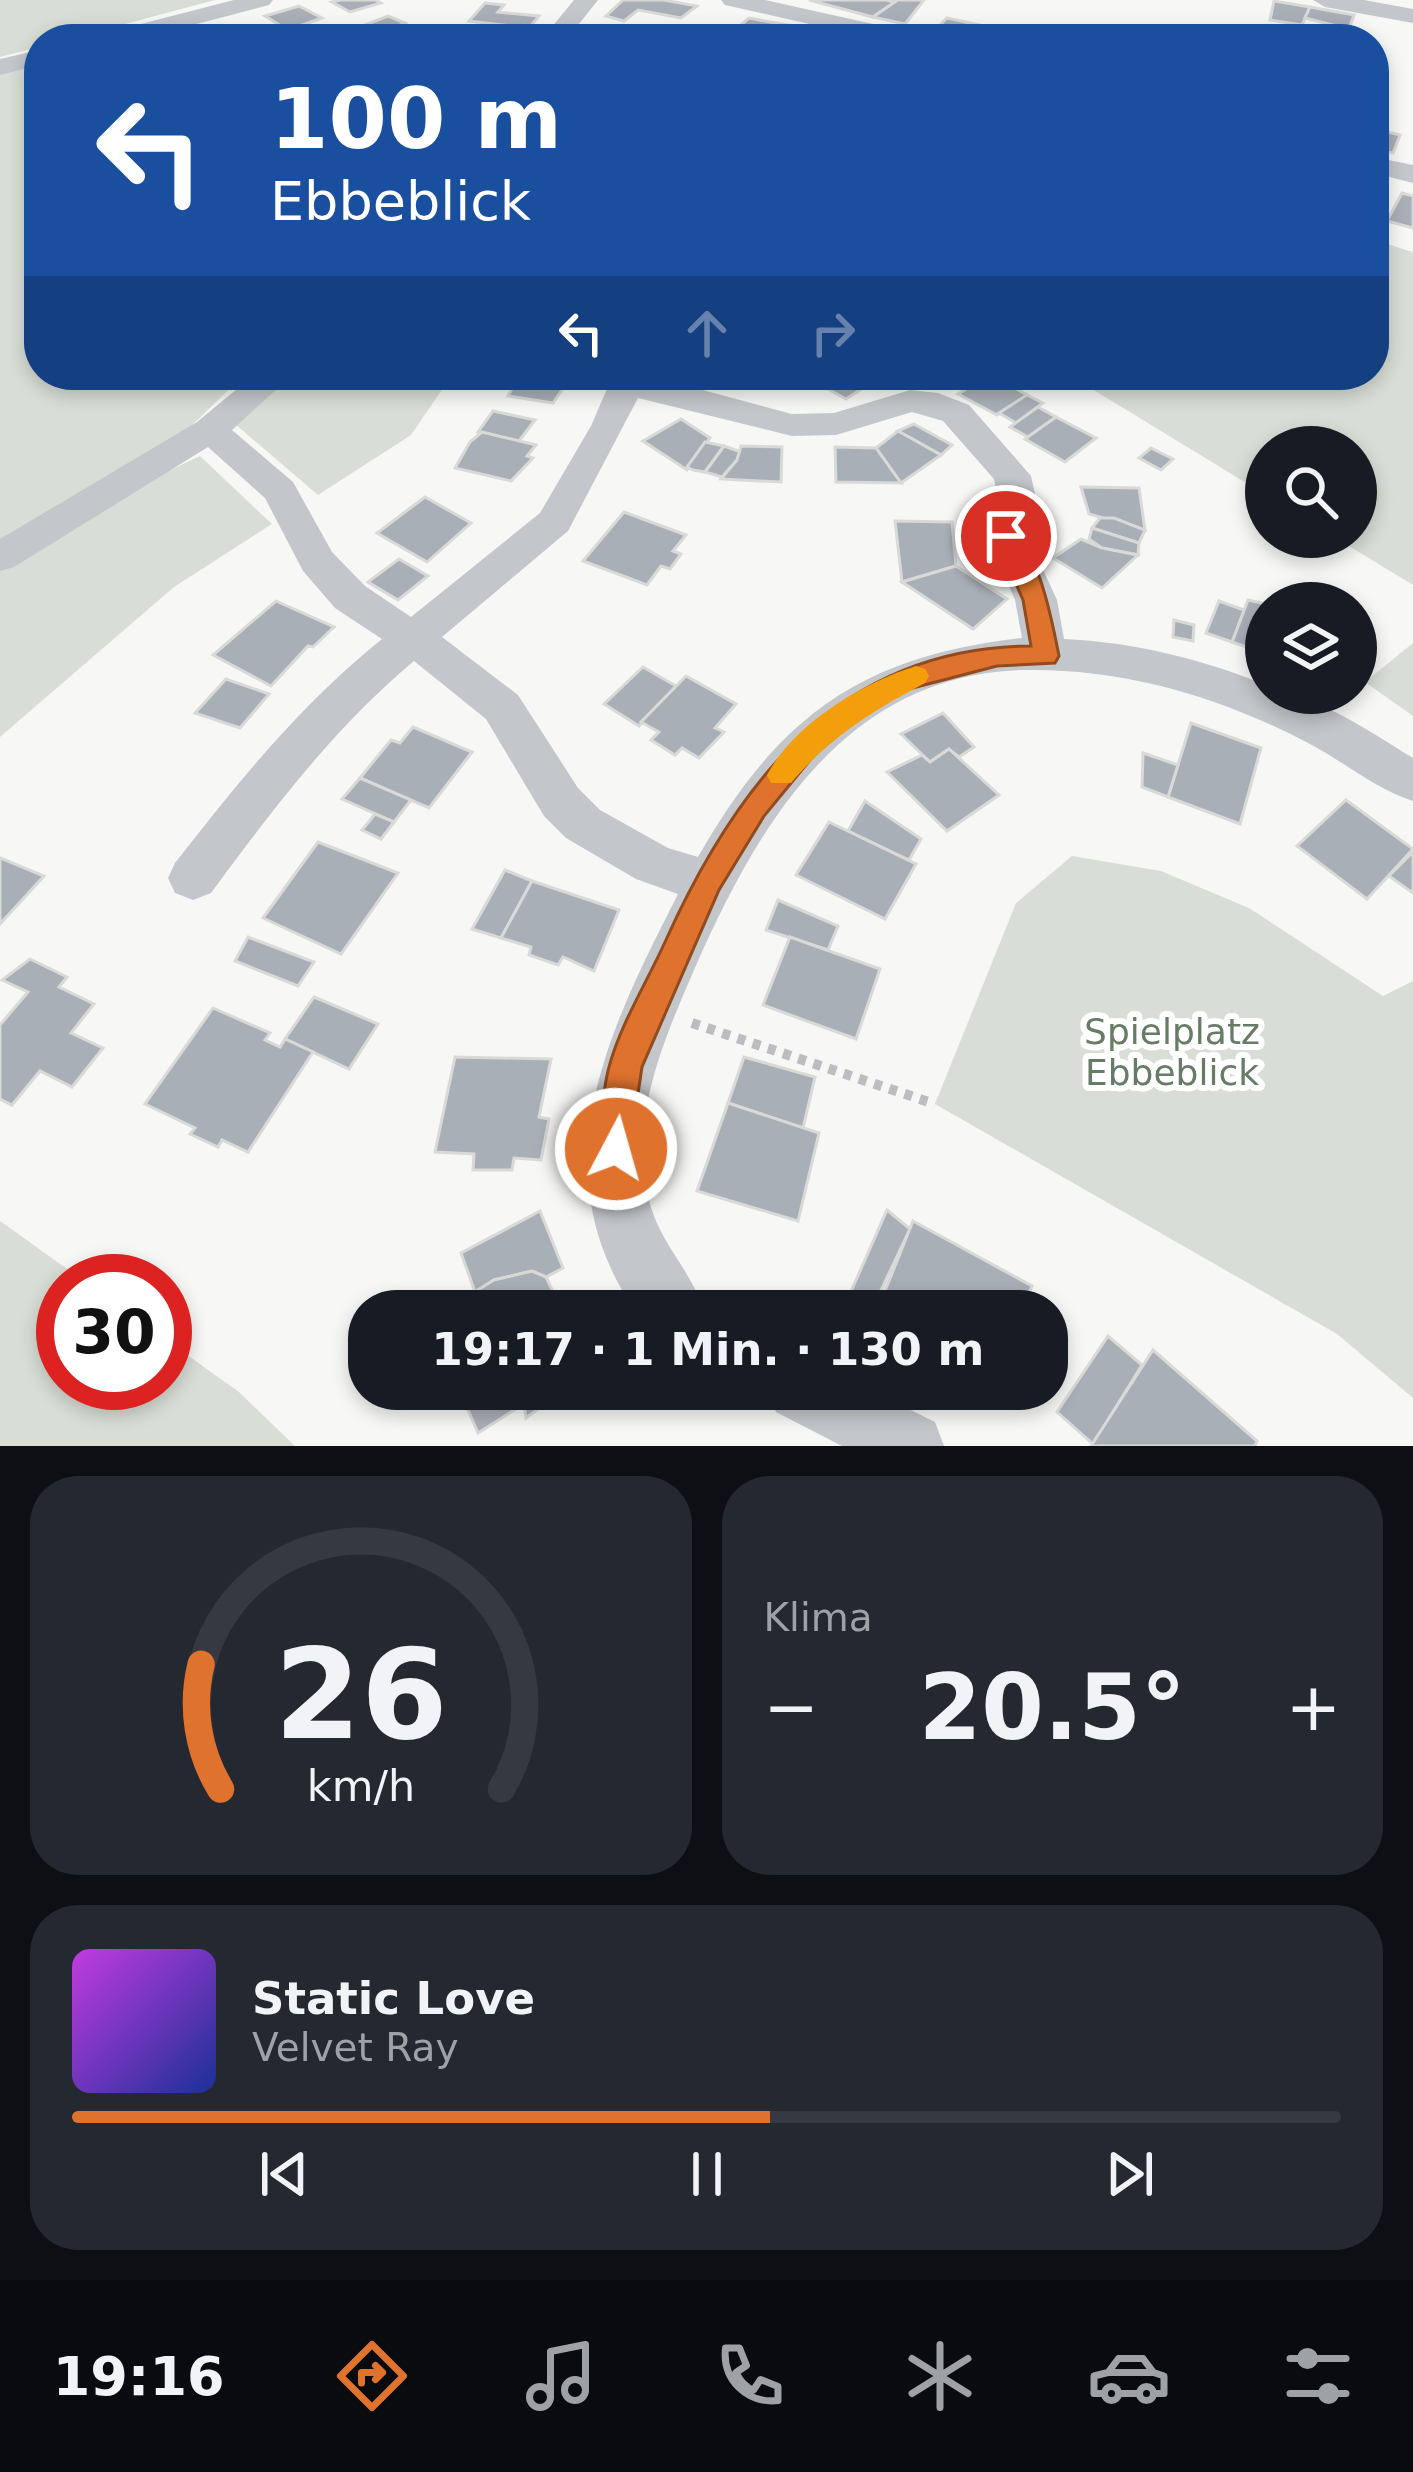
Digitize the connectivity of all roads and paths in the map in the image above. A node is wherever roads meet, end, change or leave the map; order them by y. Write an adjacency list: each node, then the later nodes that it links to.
1 (261, 0): 6 (street)
2 (586, 0): 7 (street)
3 (1325, 0): 5 (street)
4 (746, 1): 8 (street)
5 (1413, 16)
6 (169, 24)
7 (566, 24)
8 (809, 24)
9 (257, 390): 12 (street)
10 (623, 390): 14 (street)
11 (664, 390): 15 (street)
12 (210, 430): 13 (street); 14 (street)
13 (0, 557)
14 (408, 638): 17 (street); 18 (street)
15 (1046, 656): 16 (street); 18 (street)
16 (1413, 782)
17 (193, 878)
18 (707, 883): 19 (street)
19 (651, 1009): 20 (path); 21 (street)
20 (935, 1104)
21 (657, 1290)
22 (840, 1410): 23 (street)
23 (911, 1446)

